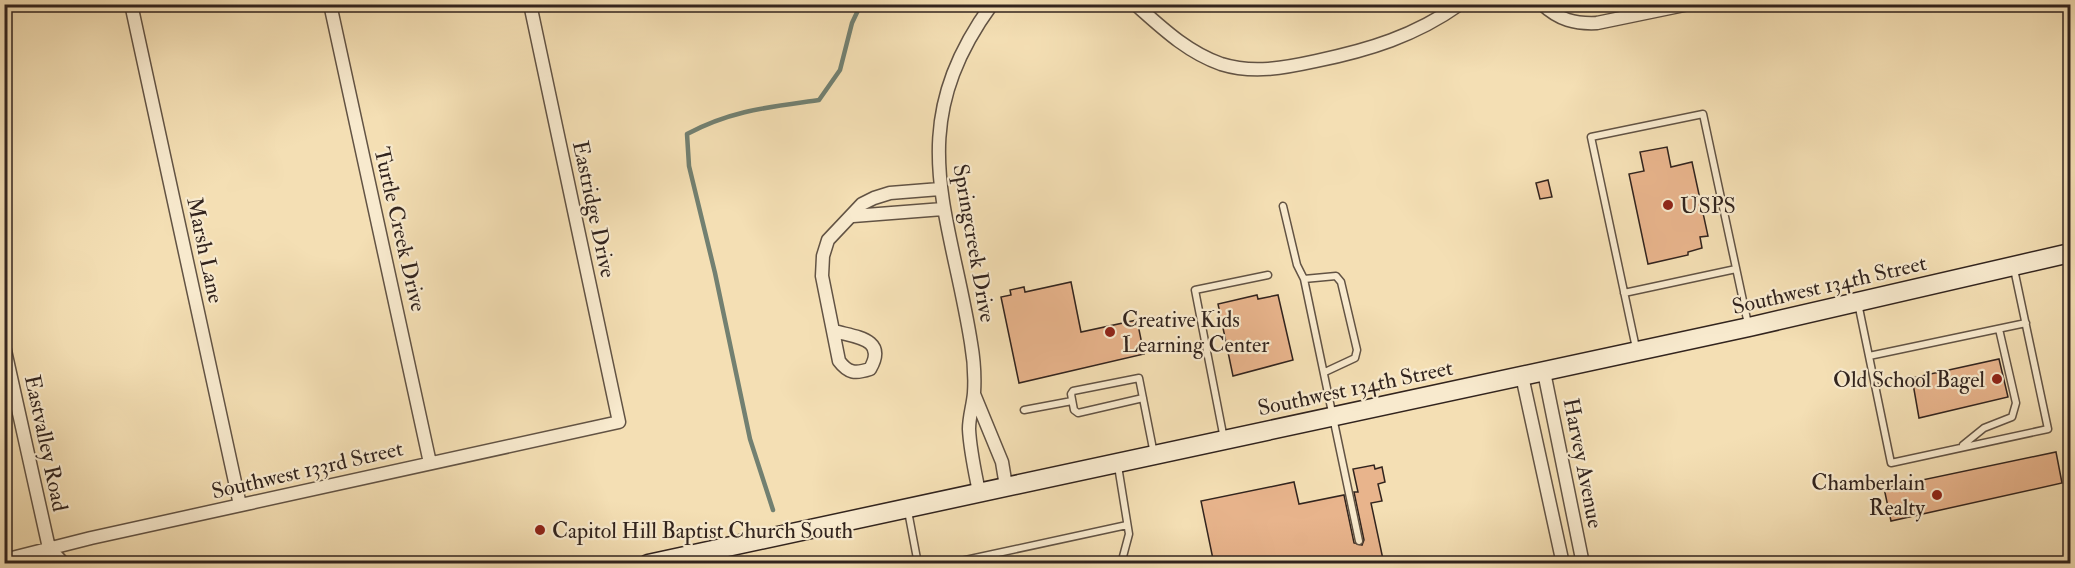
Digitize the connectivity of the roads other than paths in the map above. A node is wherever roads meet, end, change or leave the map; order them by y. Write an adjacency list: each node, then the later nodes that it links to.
1 (131, 4): 43 (street, Marsh Lane)
2 (330, 4): 40 (street, Turtle Creek Drive)
3 (530, 4): 35 (street, Eastridge Drive)
4 (992, 4): 9 (street, Springcreek Drive)
5 (1136, 4): 6 (street)
6 (1460, 4)
7 (1542, 4): 8 (street)
8 (1689, 4)
9 (940, 189): 11 (street, Springcreek Drive); 12 (street)
10 (1283, 206): 17 (lane)
11 (943, 209): 12 (street); 30 (street, Springcreek Drive)
12 (853, 216): 23 (street)
13 (2070, 253): 14 (main road, Southwest 134th Street)
14 (2014, 266): 19 (main road, Southwest 134th Street); 20 (lane)
15 (1737, 269): 18 (lane); 18 (lane); 21 (lane)
16 (1268, 275): 36 (lane)
17 (1304, 279): 27 (lane); 27 (lane)
18 (1624, 294): 25 (lane)
19 (1857, 302): 21 (main road, Southwest 134th Street); 26 (lane)
20 (2026, 323): 22 (lane); 37 (lane)
21 (1749, 327): 25 (main road, Southwest 134th Street)
22 (1999, 329): 26 (lane); 37 (lane)
23 (834, 330)
24 (4, 346): 47 (street, Eastvalley Road)
25 (1636, 352): 28 (main road, Southwest 134th Street)
26 (1869, 356): 37 (lane)
27 (1325, 372): 34 (lane)
28 (1544, 372): 29 (main road, Southwest 134th Street); 56 (street, Harvey Avenue)
29 (1522, 376): 34 (main road, Southwest 134th Street); 55 (street, Harvey Avenue)
30 (974, 393): 41 (street, Springcreek Drive); 42 (street, Springcreek Drive)
31 (1143, 398): 32 (lane); 32 (lane); 38 (lane)
32 (1072, 401): 33 (lane)
33 (1024, 410)
34 (1333, 416): 36 (main road, Southwest 134th Street); 46 (lane)
35 (619, 422): 40 (street, Southwest 133rd Street)
36 (1224, 440): 38 (main road, Southwest 134th Street)
37 (1958, 448)
38 (1154, 454): 39 (main road, Southwest 134th Street)
39 (1118, 462): 41 (main road, Southwest 134th Street); 45 (lane)
40 (430, 463): 43 (street, Southwest 133rd Street)
41 (1006, 486): 42 (main road, Southwest 134th Street)
42 (979, 492): 44 (main road, Southwest 134th Street)
43 (240, 505): 47 (street, Southwest 133rd Street)
44 (907, 507): 51 (main road, Southwest 134th Street); 52 (lane)
45 (1127, 525): 53 (lane); 54 (lane)
46 (1359, 541)
47 (49, 548): 48 (street, Southwest 133rd Street); 49 (street, Eastvalley Road); 50 (street)
48 (4, 560)
49 (44, 564)
50 (64, 564)
51 (648, 564)
52 (918, 564)
53 (947, 564)
54 (1121, 564)
55 (1563, 564)
56 (1583, 564)

